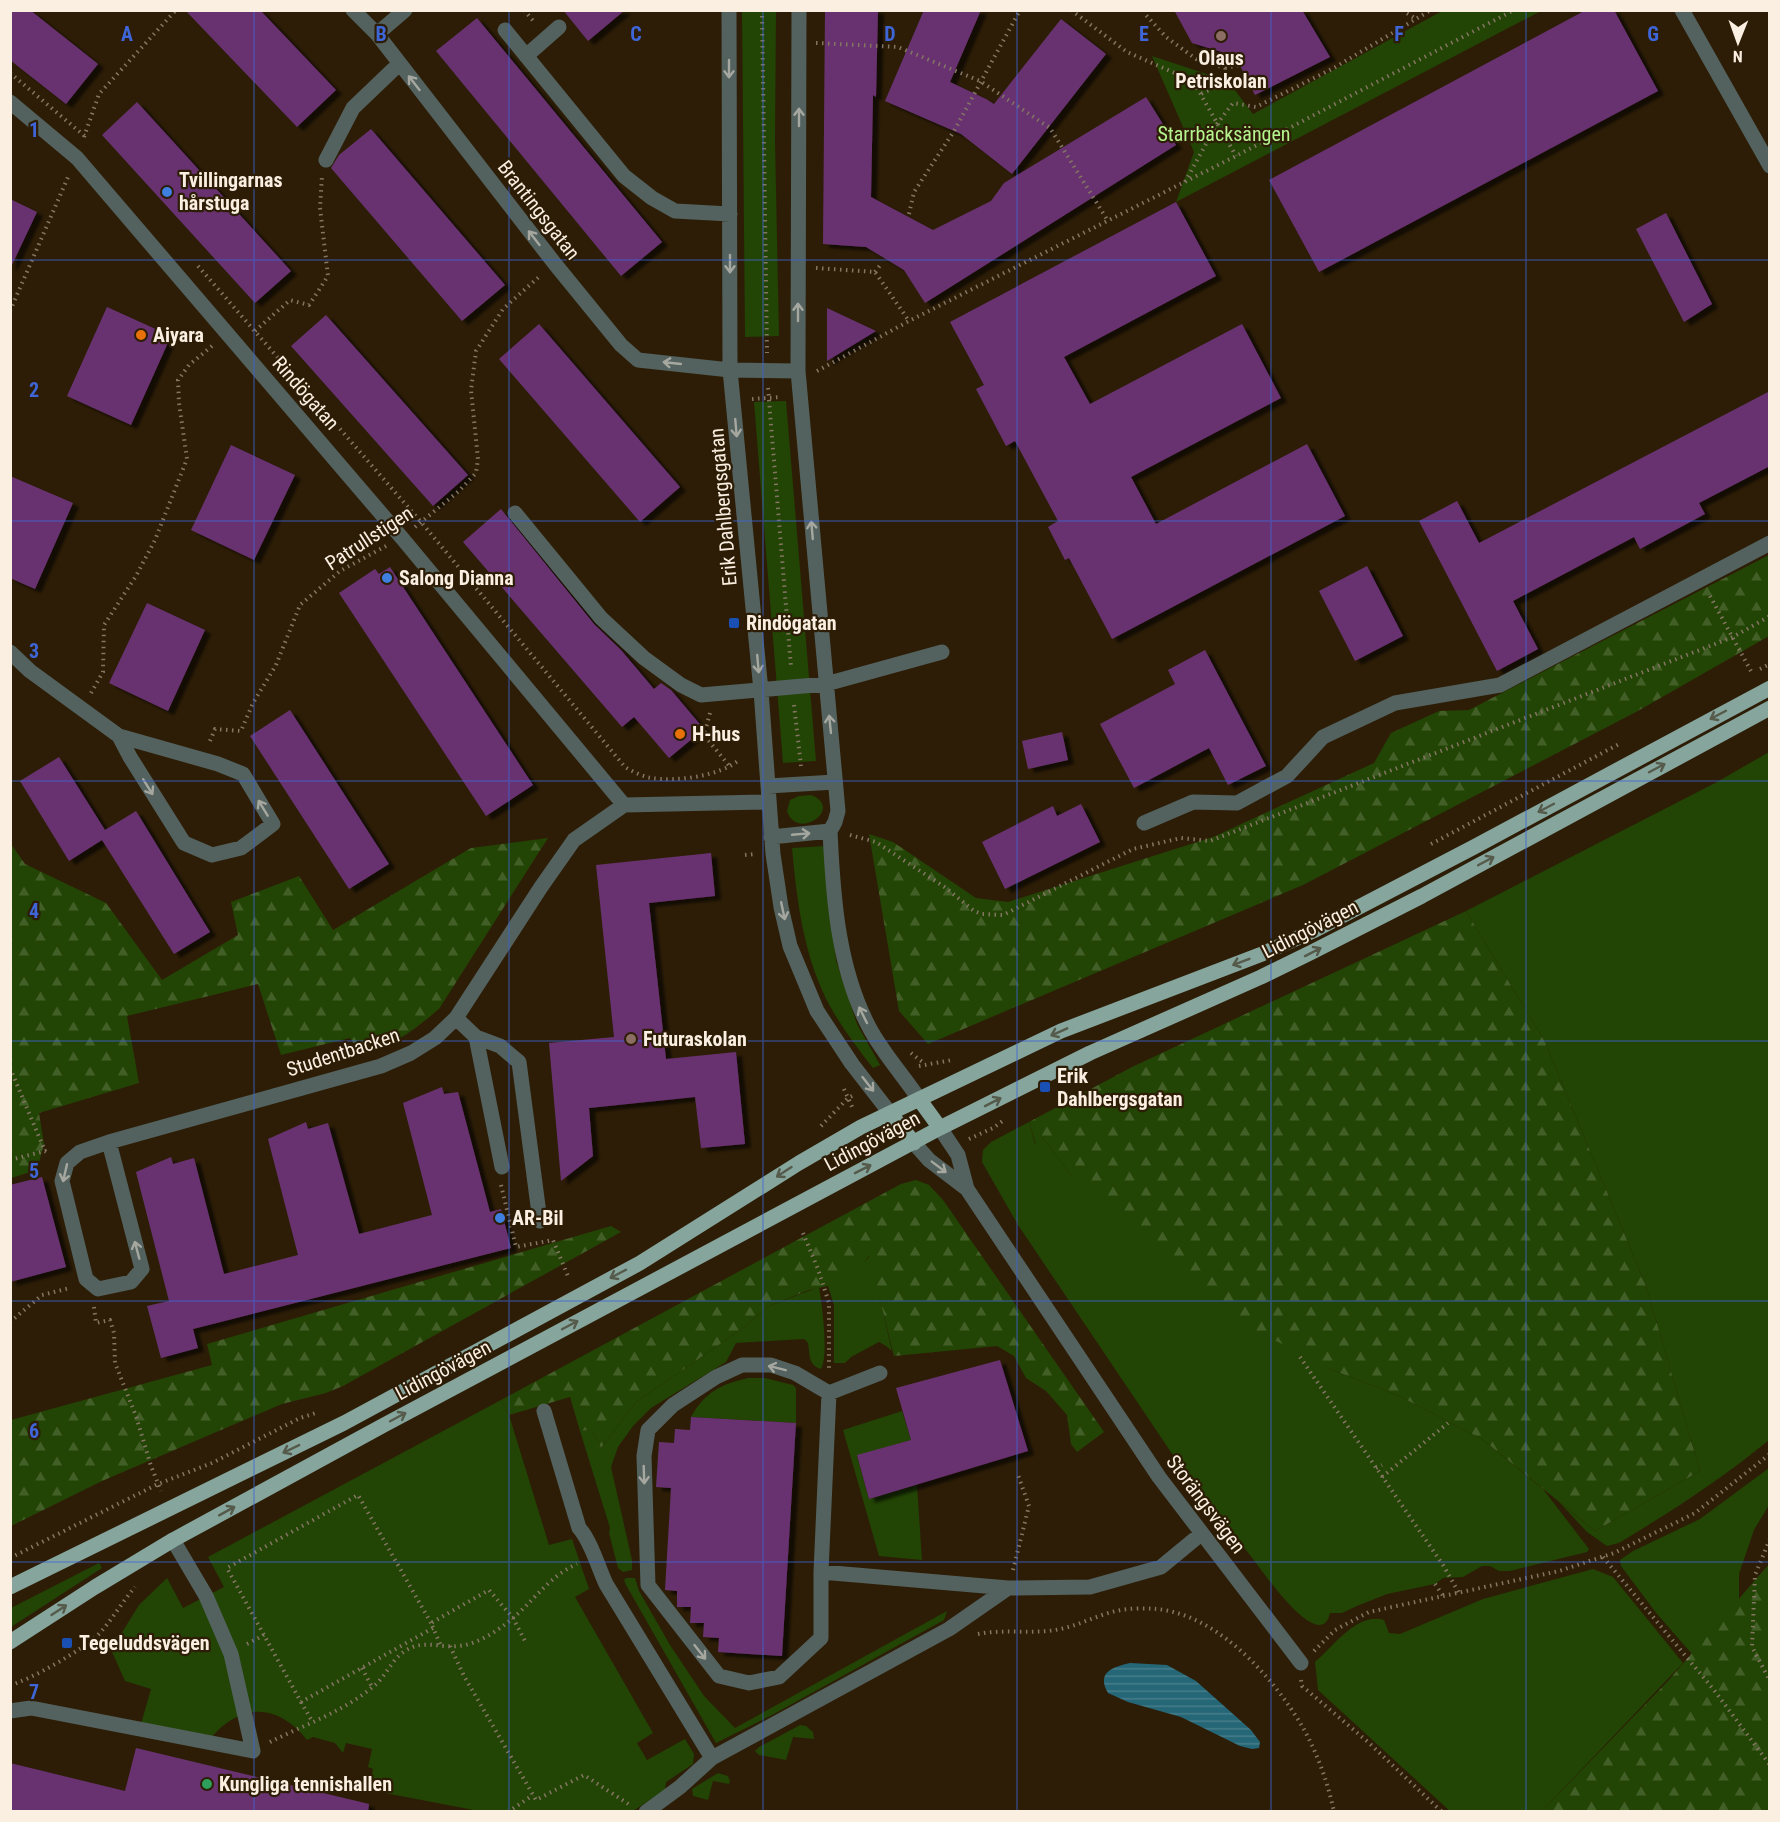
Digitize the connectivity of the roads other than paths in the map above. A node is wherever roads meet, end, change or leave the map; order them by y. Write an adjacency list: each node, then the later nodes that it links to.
1 (353, 10): 8 (street, Brantingsgatan)
2 (405, 10): 8 (street)
3 (729, 10): 14 (street, Erik Dahlbergsgatan, one-way to 14)
4 (799, 10): 16 (street, one-way to 4)
5 (1682, 10): 13 (street)
6 (559, 27): 9 (street)
7 (505, 30): 9 (street)
8 (377, 34): 10 (street, Brantingsgatan)
9 (526, 56): 14 (street)
10 (399, 64): 12 (street); 15 (street, Brantingsgatan, one-way to 10)
11 (10, 102): 29 (street, Rindögatan)
12 (326, 160)
13 (1770, 166)
14 (730, 214): 15 (street, Erik Dahlbergsgatan, one-way to 15)
15 (730, 370): 16 (street, Brantingsgatan); 23 (street, Erik Dahlbergsgatan, one-way to 23)
16 (798, 371): 21 (street, one-way to 16)
17 (515, 513): 23 (street)
18 (1770, 543): 30 (street)
19 (10, 652): 25 (street)
20 (942, 652): 21 (street)
21 (826, 684): 23 (street); 26 (street, one-way to 21)
22 (1770, 688): 35 (main road, Lidingövägen, one-way to 35)
23 (761, 691): 27 (street, Erik Dahlbergsgatan)
24 (1770, 708): 37 (main road, Lidingövägen, one-way to 24)
25 (119, 736): 25 (street, one-way to 25)
26 (835, 782): 27 (street); 31 (street)
27 (768, 786): 28 (street, Erik Dahlbergsgatan)
28 (769, 802): 29 (street); 32 (street, Erik Dahlbergsgatan)
29 (624, 805): 33 (street, Studentbacken)
30 (1144, 823)
31 (830, 831): 32 (street, one-way to 31); 35 (street, one-way to 31)
32 (771, 837): 36 (street, Erik Dahlbergsgatan, one-way to 36)
33 (456, 1018): 34 (street); 38 (street, Studentbacken)
34 (476, 1037): 40 (street); 42 (street)
35 (919, 1099): 36 (main road, Lidingövägen); 37 (main road)
36 (890, 1113): 39 (main road); 49 (main road, Lidingövägen, one-way to 49)
37 (940, 1128): 39 (main road, Lidingövägen); 41 (street, Storängsvägen)
38 (109, 1142): 38 (street, Studentbacken, one-way to 38)
39 (914, 1143): 41 (street, Storängsvägen, one-way to 41); 47 (main road, Lidingövägen, one-way to 39)
40 (502, 1167)
41 (967, 1189): 46 (street, Storängsvägen)
42 (540, 1221)
43 (880, 1373): 44 (street)
44 (829, 1393): 48 (street); 48 (street, one-way to 48)
45 (544, 1411): 54 (street)
46 (1201, 1534): 50 (street); 52 (street, Storängsvägen)
47 (173, 1540): 51 (main road, Lidingövägen, one-way to 47); 53 (street)
48 (821, 1572): 50 (street)
49 (10, 1587)
50 (1008, 1588): 54 (street)
51 (10, 1642)
52 (1301, 1663)
53 (10, 1711)
54 (712, 1758): 55 (street)
55 (642, 1811)

